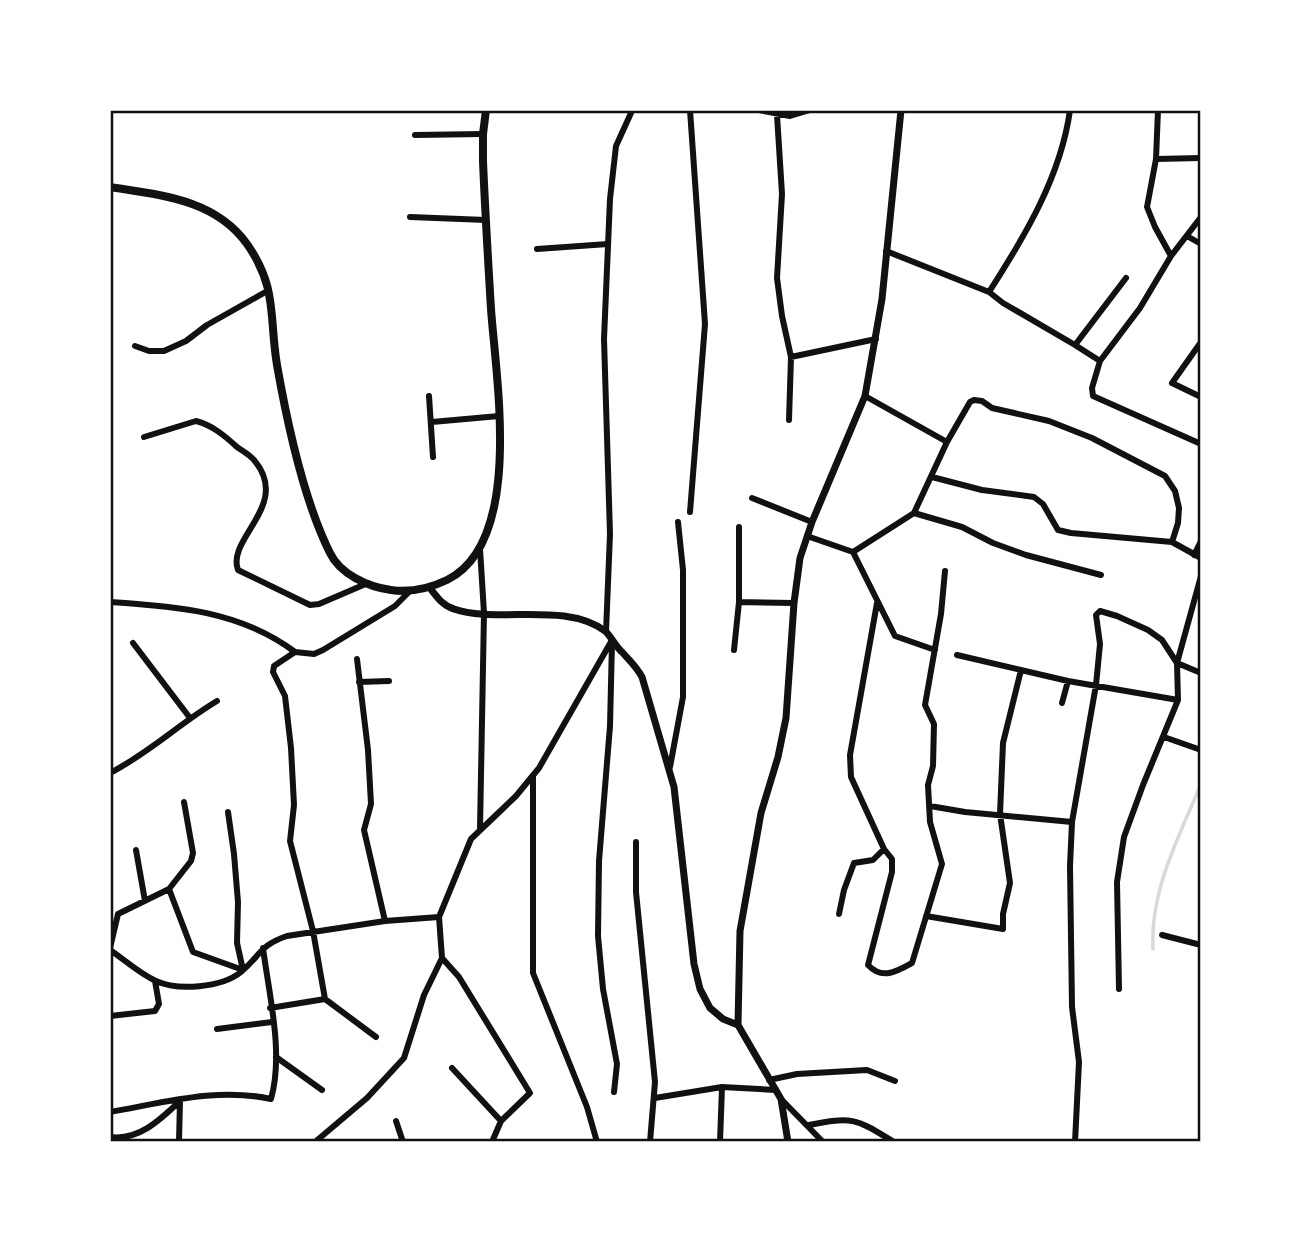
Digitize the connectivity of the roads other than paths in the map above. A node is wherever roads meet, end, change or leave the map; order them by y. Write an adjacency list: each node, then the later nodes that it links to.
1 (486, 110): 11 (main road)
2 (640, 110): 9 (street)
3 (690, 110): 46 (street)
4 (759, 110): 10 (street)
5 (810, 110): 10 (street)
6 (901, 110): 23 (street)
7 (1070, 110): 27 (street)
8 (1158, 110): 14 (street)
9 (630, 111): 21 (street)
10 (777, 115): 32 (street)
11 (483, 134): 12 (street); 18 (main road)
12 (415, 135)
13 (1201, 158): 14 (street)
14 (1156, 159): 24 (street)
15 (110, 187): 26 (main road)
16 (410, 217): 18 (street)
17 (1201, 218): 19 (street)
18 (486, 220): 37 (main road)
19 (1187, 236): 20 (street); 24 (street)
20 (1201, 243)
21 (608, 244): 22 (street); 68 (street)
22 (537, 249)
23 (886, 251): 27 (street); 28 (street)
24 (1171, 256): 33 (street)
25 (1126, 278): 30 (street)
26 (269, 290): 31 (street); 60 (main road)
27 (989, 292): 30 (street)
28 (876, 339): 32 (street); 35 (street)
29 (1201, 342): 36 (street)
30 (1076, 345): 33 (street)
31 (135, 346)
32 (791, 357): 38 (street)
33 (1100, 361): 42 (street)
34 (429, 396): 39 (street)
35 (865, 396): 41 (street); 49 (street)
36 (1201, 397)
37 (499, 416): 39 (street); 54 (main road)
38 (789, 420)
39 (432, 422): 43 (street)
40 (144, 437): 60 (street)
41 (947, 442): 44 (street); 53 (street)
42 (1201, 444)
43 (433, 457)
44 (932, 477): 47 (street); 53 (street)
45 (752, 498): 49 (street)
46 (690, 512)
47 (914, 513): 55 (street); 58 (street)
48 (678, 522): 89 (street)
49 (812, 522): 51 (street)
50 (739, 527): 64 (street)
51 (807, 536): 55 (street); 65 (street)
52 (1201, 541): 56 (street)
53 (1172, 542): 56 (street)
54 (480, 549): 61 (main road); 67 (street)
55 (853, 552): 66 (street)
56 (1197, 556)
57 (945, 571): 72 (street)
58 (1101, 575)
59 (1201, 576): 76 (street)
60 (368, 583): 62 (main road)
61 (430, 588): 62 (main road); 67 (street)
62 (410, 592): 73 (street)
63 (110, 602): 73 (street)
64 (739, 602): 65 (street); 71 (street)
65 (794, 603): 120 (street)
66 (877, 603): 72 (street); 99 (street)
67 (484, 613): 68 (street); 97 (street)
68 (606, 632): 69 (street)
69 (612, 640): 89 (street); 91 (street); 130 (street)
70 (133, 643): 86 (street)
71 (734, 649)
72 (934, 650): 93 (street)
73 (295, 652): 107 (street)
74 (957, 655): 77 (street)
75 (357, 659): 81 (street)
76 (1177, 663): 78 (street); 82 (street); 83 (street)
77 (1021, 670): 80 (street); 95 (street)
78 (1201, 673)
79 (389, 681): 81 (street)
80 (1068, 681): 82 (street); 85 (street)
81 (359, 682): 106 (street)
82 (1096, 685): 83 (street); 96 (street)
83 (1178, 700): 87 (street)
84 (217, 701): 86 (street)
85 (1062, 703)
86 (190, 718): 90 (street)
87 (1164, 737): 88 (street); 115 (street)
88 (1201, 750)
89 (670, 767): 120 (street)
90 (110, 773)
91 (533, 776): 97 (street); 143 (street)
92 (184, 802): 101 (street)
93 (930, 806): 95 (street); 104 (street)
94 (228, 812): 113 (street)
95 (1000, 814): 96 (street); 104 (street)
96 (1072, 821): 149 (street)
97 (480, 829): 105 (street)
98 (636, 842): 131 (street)
99 (884, 849): 103 (street); 104 (street)
100 (136, 850): 102 (street)
101 (169, 889): 102 (street); 113 (street)
102 (145, 901): 111 (street)
103 (839, 914)
104 (926, 916)
105 (439, 917): 106 (street); 112 (street)
106 (385, 921): 107 (street)
107 (313, 931): 110 (street); 116 (street)
108 (1162, 935): 109 (street)
109 (1201, 945)
110 (262, 947): 113 (street); 117 (street)
111 (110, 949): 114 (street)
112 (442, 958): 136 (street); 140 (street)
113 (243, 971): 114 (street)
114 (155, 981): 118 (street)
115 (1119, 989)
116 (326, 999): 117 (street); 122 (street)
117 (270, 1008): 119 (street)
118 (110, 1016)
119 (272, 1023): 121 (street); 123 (street)
120 (738, 1025): 125 (street)
121 (217, 1029)
122 (376, 1037)
123 (276, 1057): 128 (street); 133 (street)
124 (452, 1068): 136 (street)
125 (769, 1080): 126 (street); 129 (street)
126 (895, 1080)
127 (722, 1087): 129 (street); 131 (street); 145 (street)
128 (322, 1090)
129 (776, 1090): 132 (street)
130 (614, 1092)
131 (655, 1098): 144 (street)
132 (781, 1099): 137 (street); 146 (street)
133 (180, 1100): 134 (street); 138 (street); 139 (street)
134 (110, 1112)
135 (396, 1121): 141 (street)
136 (501, 1121): 142 (street)
137 (809, 1125): 147 (street); 148 (street)
138 (110, 1137)
139 (180, 1142)
140 (315, 1142)
141 (403, 1142)
142 (492, 1142)
143 (597, 1142)
144 (650, 1142)
145 (720, 1142)
146 (788, 1142)
147 (823, 1142)
148 (894, 1142)
149 (1075, 1142)

